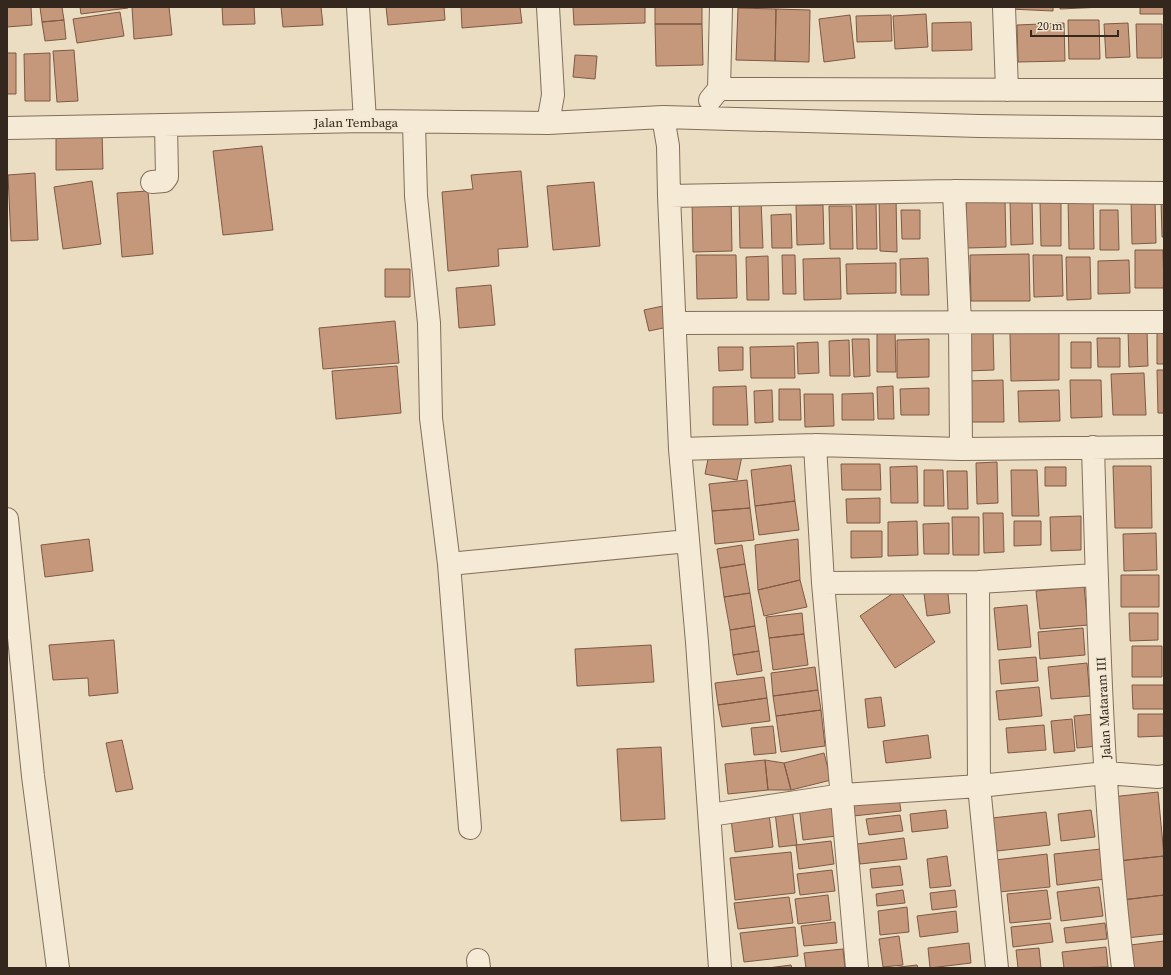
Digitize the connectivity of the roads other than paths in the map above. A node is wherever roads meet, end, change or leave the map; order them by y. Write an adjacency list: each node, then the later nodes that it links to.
1 (358, 7): 10 (street)
2 (548, 7): 12 (street)
3 (721, 7): 5 (street)
4 (1004, 7): 6 (street)
5 (719, 89): 6 (street); 9 (street)
6 (1007, 90): 7 (street)
7 (1164, 90)
8 (663, 117): 9 (street, Jalan Tembaga); 12 (street, Jalan Tembaga); 17 (street)
9 (704, 117): 14 (street, Jalan Tembaga)
10 (365, 121): 11 (street, Jalan Tembaga); 15 (street, Jalan Tembaga)
11 (414, 123): 12 (street, Jalan Tembaga); 30 (street)
12 (548, 123)
13 (7, 128): 15 (street, Jalan Tembaga)
14 (1164, 128)
15 (166, 140): 16 (street)
16 (152, 182)
17 (669, 186): 18 (street); 21 (street)
18 (954, 191): 19 (street); 22 (street)
19 (1164, 193)
20 (1164, 322): 22 (street)
21 (675, 323): 22 (street); 26 (street)
22 (960, 323): 27 (street)
23 (815, 446): 26 (street); 27 (street); 33 (street)
24 (1093, 447): 25 (street); 27 (street); 31 (street, Jalan Mataram III)
25 (1164, 447)
26 (680, 449): 29 (street)
27 (961, 449)
28 (7, 519): 40 (street)
29 (688, 541): 30 (street); 38 (street)
30 (449, 564): 39 (street)
31 (1096, 575): 32 (street); 34 (street, Jalan Mataram III)
32 (978, 582): 33 (street); 36 (street)
33 (823, 583): 37 (street)
34 (1106, 773): 35 (street); 36 (street); 44 (street, Jalan Mataram III)
35 (1164, 776)
36 (979, 786): 37 (street); 43 (street)
37 (843, 795): 38 (street); 42 (street)
38 (710, 815): 41 (street)
39 (470, 828)
40 (58, 968)
41 (720, 968)
42 (857, 968)
43 (997, 968)
44 (1123, 968)

